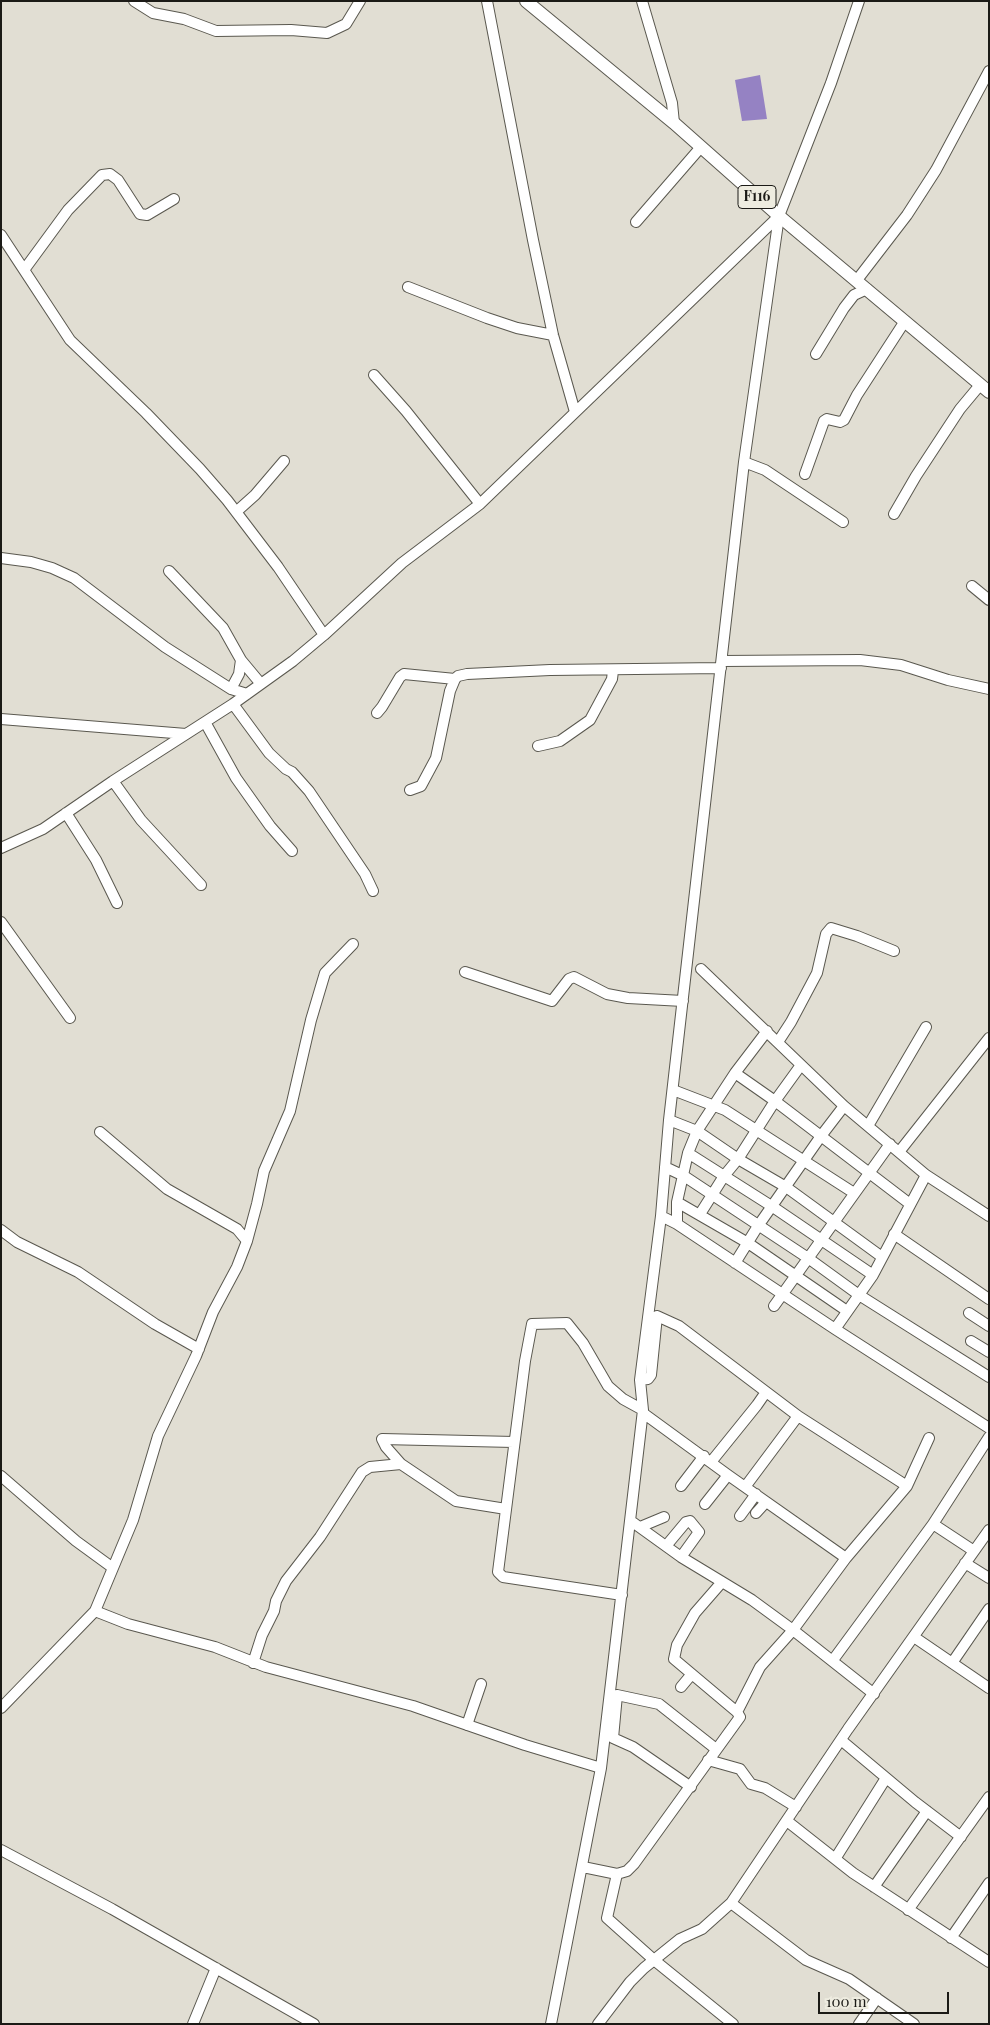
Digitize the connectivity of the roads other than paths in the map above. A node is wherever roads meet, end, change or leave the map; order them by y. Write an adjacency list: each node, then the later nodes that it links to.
1 (134, 1): 2 (street)
2 (360, 1)
3 (487, 1): 19 (street)
4 (526, 1): 8 (main road, F116)
5 (642, 1): 8 (street)
6 (859, 1): 11 (street)
7 (989, 71): 15 (street)
8 (674, 123): 9 (main road, F116)
9 (701, 147): 11 (main road, F116); 12 (street)
10 (174, 199): 14 (street)
11 (778, 216): 15 (main road, F116); 23 (street); 25 (street)
12 (636, 222)
13 (1, 235): 14 (street)
14 (24, 270): 28 (street)
15 (857, 280): 17 (main road, F116)
16 (408, 287): 19 (street)
17 (867, 289): 18 (main road, F116); 20 (street)
18 (904, 321): 22 (main road, F116); 26 (street)
19 (553, 336): 23 (street)
20 (816, 354)
21 (374, 375): 27 (street)
22 (984, 388): 29 (street)
23 (575, 412): 27 (street)
24 (284, 461): 28 (street)
25 (744, 462): 30 (street); 37 (street)
26 (805, 474)
27 (480, 504): 35 (street)
28 (236, 512): 35 (street)
29 (894, 514)
30 (843, 522)
31 (1, 558): 41 (street)
32 (169, 571): 36 (street)
33 (972, 586): 34 (street)
34 (989, 600)
35 (324, 635): 40 (street)
36 (241, 660): 40 (street); 41 (street)
37 (721, 665): 38 (street); 42 (street); 63 (street)
38 (613, 671): 39 (street); 49 (street)
39 (455, 679): 45 (street); 51 (street)
40 (261, 684): 43 (street)
41 (231, 689): 43 (street)
42 (989, 689)
43 (247, 694): 44 (street)
44 (233, 704): 47 (street); 56 (street)
45 (377, 712)
46 (1, 719): 48 (street)
47 (205, 722): 48 (street); 54 (street)
48 (186, 734): 50 (street)
49 (538, 746)
50 (113, 781): 52 (street); 55 (street)
51 (410, 790)
52 (66, 812): 53 (street); 57 (street)
53 (1, 848)
54 (292, 851)
55 (202, 885)
56 (373, 891)
57 (117, 903)
58 (1, 922): 64 (street)
59 (353, 944): 106 (street)
60 (894, 951): 68 (street)
61 (701, 969): 66 (street)
62 (465, 972): 63 (street)
63 (683, 1001): 71 (street)
64 (70, 1018)
65 (926, 1027): 76 (street)
66 (767, 1031): 68 (street); 70 (street)
67 (989, 1038): 82 (street)
68 (778, 1042): 69 (street)
69 (801, 1066): 72 (street); 74 (street)
70 (735, 1073): 72 (street); 73 (street)
71 (673, 1090): 73 (street); 75 (street)
72 (775, 1100): 78 (street); 80 (street)
73 (715, 1105): 77 (street); 78 (street)
74 (844, 1106): 76 (street); 80 (street)
75 (669, 1120): 77 (street); 86 (street)
76 (868, 1126): 81 (street)
77 (697, 1131): 83 (street); 84 (street)
78 (757, 1131): 84 (street); 85 (street)
79 (100, 1132): 106 (street)
80 (821, 1136): 85 (street); 87 (street)
81 (890, 1144): 82 (street); 87 (street)
82 (899, 1152): 88 (street)
83 (688, 1153): 89 (street); 90 (street)
84 (738, 1159): 90 (street); 91 (street)
85 (804, 1161): 91 (street); 92 (street)
86 (665, 1167): 89 (street); 98 (street)
87 (869, 1171): 92 (street); 95 (street)
88 (926, 1175): 95 (street); 99 (street)
89 (684, 1176): 93 (street); 94 (street)
90 (724, 1176): 93 (street); 96 (street)
91 (786, 1187): 96 (street); 100 (street)
92 (854, 1193): 100 (street)
93 (712, 1195): 97 (street); 102 (street)
94 (677, 1202): 97 (street); 101 (street)
95 (910, 1204): 104 (street)
96 (773, 1207): 102 (street); 105 (street)
97 (700, 1214): 107 (street)
98 (661, 1216): 101 (street); 125 (street)
99 (989, 1216)
100 (835, 1222): 105 (street); 108 (street)
101 (677, 1224): 110 (street)
102 (758, 1226): 107 (street); 109 (street)
103 (1, 1230): 122 (street)
104 (894, 1234): 108 (street); 115 (street)
105 (820, 1240): 109 (street); 111 (street)
106 (247, 1241): 122 (street)
107 (748, 1243): 110 (street); 112 (street)
108 (882, 1257): 111 (street)
109 (808, 1258): 112 (street); 114 (street)
110 (735, 1262): 113 (street)
111 (873, 1275): 114 (street)
112 (795, 1276): 113 (street); 117 (street)
113 (783, 1294): 116 (street); 120 (street)
114 (860, 1295): 117 (street); 124 (street)
115 (989, 1299)
116 (774, 1306)
117 (847, 1311): 120 (street)
118 (970, 1313): 119 (street)
119 (989, 1326)
120 (835, 1329): 129 (street)
121 (971, 1341): 123 (street)
122 (198, 1349): 156 (street)
123 (989, 1352)
124 (989, 1377)
125 (640, 1380): 126 (street); 127 (street)
126 (766, 1392): 128 (street); 133 (street)
127 (643, 1411): 132 (street); 133 (street); 147 (street)
128 (798, 1416): 138 (street); 139 (street)
129 (989, 1428)
130 (989, 1437): 148 (street)
131 (929, 1438): 138 (street)
132 (514, 1442): 134 (street); 143 (street)
133 (707, 1459): 136 (street); 137 (street)
134 (400, 1464): 143 (street); 165 (street)
135 (1, 1476): 156 (street)
136 (728, 1476): 139 (street); 142 (street)
137 (681, 1486)
138 (908, 1486): 154 (street)
139 (745, 1487): 140 (street)
140 (756, 1494): 141 (street); 145 (street)
141 (766, 1502): 144 (street); 154 (street)
142 (705, 1504)
143 (506, 1509): 159 (street)
144 (756, 1513)
145 (740, 1516)
146 (664, 1517): 149 (street)
147 (631, 1521): 149 (street); 159 (street)
148 (933, 1524): 152 (street); 164 (street)
149 (640, 1527): 151 (street)
150 (989, 1530): 152 (street)
151 (666, 1546): 153 (street); 153 (street)
152 (974, 1551): 155 (street)
153 (681, 1557): 158 (street)
154 (846, 1558): 162 (street)
155 (965, 1563): 157 (street); 163 (street)
156 (113, 1568): 161 (street)
157 (989, 1578)
158 (722, 1582): 162 (street); 167 (street)
159 (622, 1595): 178 (street)
160 (989, 1609): 166 (street)
161 (95, 1611): 165 (street); 172 (street)
162 (793, 1630): 164 (street); 173 (street)
163 (914, 1637): 166 (street); 171 (street)
164 (833, 1660): 171 (street)
165 (252, 1662): 174 (street)
166 (952, 1663): 170 (street)
167 (691, 1675): 169 (street); 173 (street)
168 (481, 1684): 174 (street)
169 (681, 1687)
170 (989, 1688)
171 (874, 1694): 175 (street)
172 (1, 1708)
173 (737, 1712): 176 (street)
174 (467, 1726): 178 (street)
175 (841, 1740): 179 (street); 182 (street)
176 (716, 1749): 177 (street); 180 (street)
177 (708, 1760): 180 (street); 182 (street)
178 (601, 1768): 188 (street)
179 (886, 1778): 183 (street); 187 (street)
180 (691, 1787): 189 (street)
181 (989, 1797): 185 (street)
182 (796, 1807): 184 (street)
183 (927, 1811): 185 (street); 191 (street)
184 (787, 1821): 187 (street); 192 (street)
185 (961, 1837): 193 (street)
186 (1, 1850): 197 (street)
187 (835, 1859): 191 (street)
188 (583, 1866): 189 (street); 201 (street)
189 (617, 1874): 195 (street)
190 (989, 1882): 194 (street)
191 (874, 1887): 193 (street)
192 (730, 1903): 195 (street); 198 (street)
193 (908, 1910): 194 (street)
194 (951, 1938): 196 (street)
195 (654, 1960): 202 (street); 203 (street)
196 (989, 1962)
197 (216, 1968): 199 (street); 200 (street)
198 (877, 1998): 204 (street); 205 (street)
199 (192, 2024)
200 (314, 2024)
201 (551, 2024)
202 (598, 2024)
203 (734, 2024)
204 (859, 2024)
205 (914, 2024)

